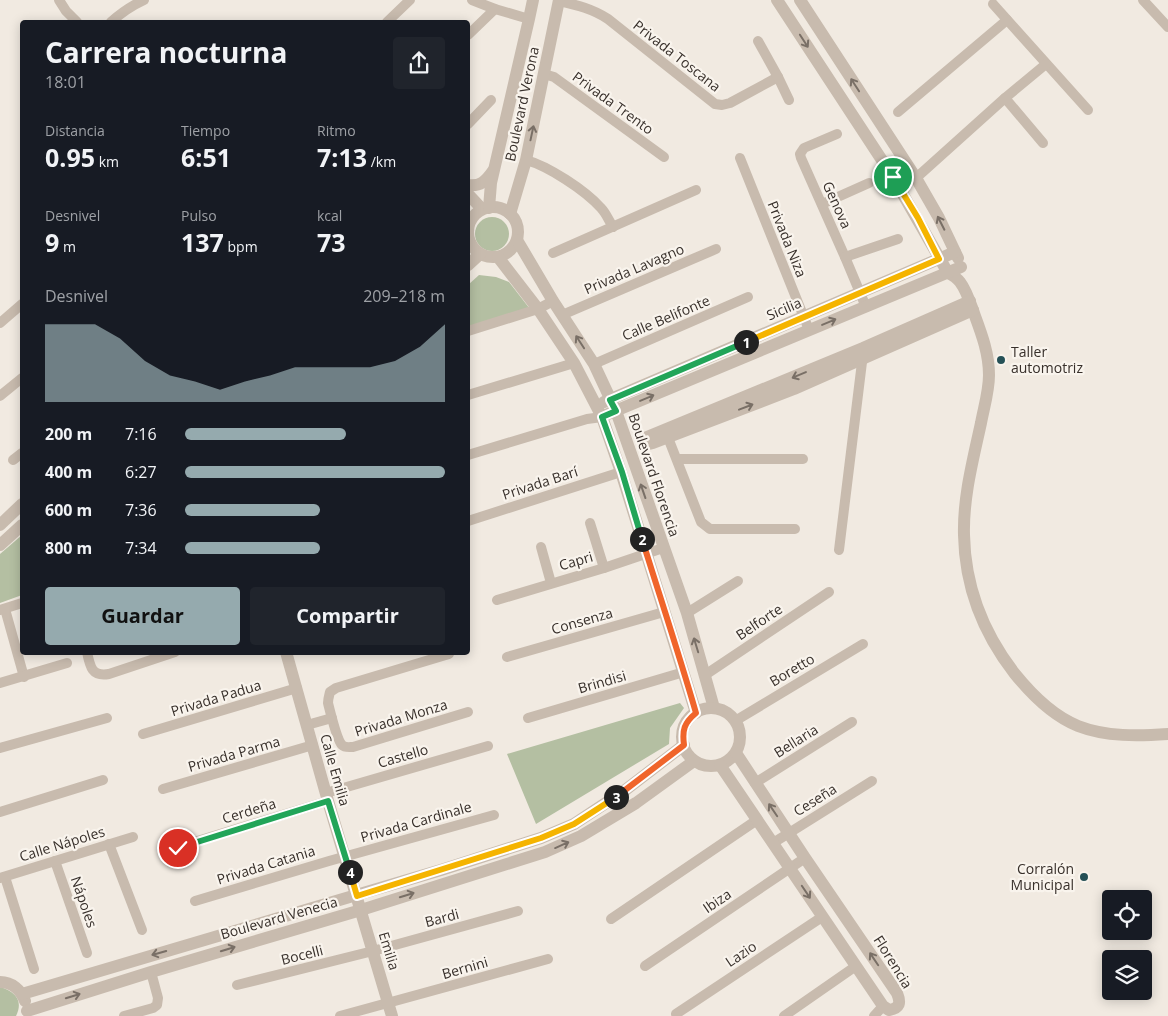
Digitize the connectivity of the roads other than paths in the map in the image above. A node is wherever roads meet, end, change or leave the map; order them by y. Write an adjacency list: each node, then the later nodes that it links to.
1 (60, 0): 12 (street)
2 (144, 0): 13 (street)
3 (410, 0): 14 (street)
4 (472, 0): 11 (street)
5 (532, 0): 15 (street, Boulevard Verona)
6 (778, 0): 54 (street, one-way to 54)
7 (800, 0): 35 (street, one-way to 7)
8 (1143, 0): 17 (street)
9 (559, 1): 21 (street, Boulevard Verona); 22 (street, Privada Toscana)
10 (993, 4): 16 (street)
11 (495, 9): 15 (street); 18 (street)
12 (75, 20)
13 (113, 20)
14 (389, 20)
15 (529, 20): 34 (street, Boulevard Verona)
16 (1007, 20): 20 (street); 27 (street)
17 (1168, 27)
18 (470, 33)
19 (758, 42): 22 (street)
20 (1046, 64): 23 (street); 26 (street)
21 (544, 74): 31 (street, Privada Trento); 33 (street, Boulevard Verona, one-way to 21)
22 (778, 76): 25 (street)
23 (1005, 98): 30 (street); 35 (street)
24 (491, 100): 28 (street)
25 (789, 100)
26 (1088, 110)
27 (898, 112)
28 (470, 122)
29 (837, 134): 40 (street, Genova)
30 (1043, 143)
31 (664, 157)
32 (740, 158): 67 (street, Privada Niza)
33 (526, 160): 42 (street, Boulevard Verona); 44 (street)
34 (494, 169): 37 (street); 41 (street, Boulevard Verona)
35 (916, 178): 49 (street, one-way to 35)
36 (869, 183): 40 (street)
37 (470, 185)
38 (696, 190): 44 (street)
39 (470, 196): 41 (street)
40 (822, 204): 53 (street, Genova)
41 (485, 208): 42 (street); 43 (street)
42 (510, 214): 46 (street)
43 (470, 221)
44 (613, 227): 50 (street)
45 (898, 239): 53 (street)
46 (517, 240): 52 (street); 61 (street, Boulevard Florencia)
47 (470, 244): 51 (street)
48 (716, 249): 66 (street, Privada Lavagno)
49 (955, 252): 54 (street, Sicilia); 56 (street)
50 (553, 253)
51 (480, 254): 52 (street); 55 (street)
52 (498, 257): 65 (street)
53 (845, 257): 59 (street, Genova)
54 (939, 259): 57 (street); 59 (street, Sicilia)
55 (470, 263)
56 (961, 267): 57 (street, Sicilia); 58 (street)
57 (948, 273): 58 (street); 64 (street, Sicilia)
58 (959, 281): 62 (street)
59 (860, 292): 64 (street, Genova); 67 (street, Sicilia)
60 (748, 297): 73 (street, Calle Belifonte)
61 (553, 301): 65 (street); 66 (street, Boulevard Florencia)
62 (971, 305): 71 (street); 128 (street)
63 (20, 306): 68 (street)
64 (866, 307): 70 (street, Sicilia, one-way to 64)
65 (538, 309): 69 (street); 72 (street)
66 (562, 315): 73 (street, Boulevard Florencia, one-way to 66)
67 (804, 317): 70 (street, Privada Niza); 77 (street, Sicilia)
68 (0, 323)
69 (470, 330)
70 (810, 330): 77 (street, Sicilia, one-way to 70)
71 (863, 353): 79 (street); 95 (street)
72 (574, 364): 75 (street); 78 (street)
73 (594, 364): 77 (street, Boulevard Florencia)
74 (20, 380): 76 (street)
75 (470, 394)
76 (0, 396)
77 (613, 405): 78 (street, Sicilia); 94 (street, Boulevard Florencia, one-way to 77)
78 (597, 413): 80 (street); 85 (street)
79 (667, 433): 82 (street)
80 (470, 454)
81 (20, 455): 84 (street)
82 (677, 459): 83 (street); 91 (street)
83 (803, 459)
84 (13, 460)
85 (622, 472): 87 (street, Privada Barí); 96 (street)
86 (20, 506): 89 (street)
87 (470, 520)
88 (590, 523): 97 (street)
89 (0, 524)
90 (20, 527): 92 (street)
91 (794, 529)
92 (0, 545)
93 (541, 547): 99 (street)
94 (663, 548): 96 (street, Capri); 105 (street, Boulevard Florencia)
95 (840, 550)
96 (646, 554): 97 (street, Capri); 104 (street)
97 (604, 568): 99 (street, Capri)
98 (738, 581): 105 (street)
99 (551, 583): 101 (street, Capri)
100 (829, 592): 114 (street, Belforte)
101 (497, 600)
102 (20, 604): 103 (street)
103 (2, 610): 115 (street)
104 (664, 612): 111 (street, Consenza); 113 (street)
105 (687, 613): 114 (street, Boulevard Florencia, one-way to 105)
106 (863, 644): 124 (street, Boretto)
107 (88, 655): 108 (street)
108 (166, 655)
109 (287, 655): 117 (street, Calle Emilia)
110 (446, 655): 122 (street)
111 (507, 657)
112 (67, 664): 115 (street)
113 (684, 672): 120 (street); 123 (street, Brindisi)
114 (705, 675): 118 (street, Boulevard Florencia)
115 (24, 676): 116 (street)
116 (0, 683)
117 (297, 688): 126 (street, Calle Emilia); 127 (street, Privada Padua)
118 (714, 708): 120 (street); 124 (street)
119 (468, 712): 122 (street, Privada Monza)
120 (696, 713): 129 (street)
121 (106, 718): 132 (street)
122 (332, 718): 126 (street)
123 (528, 718)
124 (735, 720): 133 (street)
125 (852, 722): 138 (street, Bellaria)
126 (307, 725): 130 (street, Calle Emilia)
127 (143, 734)
128 (1168, 734)
129 (684, 745): 134 (street); 154 (street, Boulevard Venecia)
130 (313, 746): 139 (street, Privada Parma); 140 (street, Calle Emilia)
131 (488, 746): 140 (street, Castello)
132 (0, 748)
133 (736, 753): 135 (street); 138 (street, Florencia)
134 (694, 761): 135 (street); 156 (street, Boulevard Venecia, one-way to 134)
135 (720, 765): 143 (street, Florencia)
136 (102, 780): 141 (street)
137 (872, 780): 144 (street, Ceseña)
138 (755, 783): 144 (street, Florencia, one-way to 138)
139 (163, 789)
140 (327, 797): 148 (street, Cerdeña); 149 (street, Calle Emilia)
141 (0, 812)
142 (494, 815): 149 (street, Privada Cardinale)
143 (757, 820): 146 (street, Florencia); 159 (street)
144 (789, 833): 146 (street, Ceseña); 150 (street, Florencia)
145 (132, 837): 147 (street, Calle Nápoles)
146 (773, 842): 152 (street, Florencia)
147 (109, 844): 151 (street, Calle Nápoles); 160 (street)
148 (178, 848)
149 (345, 856): 154 (street, Calle Emilia); 155 (street, Privada Catania)
150 (805, 858): 152 (street, Ibiza); 172 (street, Florencia, one-way to 150)
151 (55, 861): 153 (street, Calle Nápoles); 162 (street, Nápoles)
152 (790, 868): 158 (street, Florencia, one-way to 158); 164 (street, Ibiza)
153 (2, 877): 166 (street)
154 (357, 896): 156 (street, Emilia); 170 (street, Boulevard Venecia, one-way to 170)
155 (195, 901)
156 (361, 910): 161 (street, Emilia); 167 (street, Boulevard Venecia, one-way to 156)
157 (518, 911): 161 (street, Bardi)
158 (822, 917): 165 (street, Florencia); 174 (street, Lazio)
159 (610, 919)
160 (142, 930)
161 (373, 951): 169 (street, Bocelli); 171 (street, Emilia)
162 (87, 953)
163 (548, 959): 171 (street, Bernini)
164 (645, 966)
165 (856, 966): 172 (street, Florencia); 178 (street)
166 (34, 969)
167 (151, 972): 173 (street, Boulevard Venecia, one-way to 167); 175 (street)
168 (0, 982): 170 (street)
169 (237, 985)
170 (22, 994): 173 (street)
171 (388, 1003): 176 (street, Bernini); 177 (street, Emilia)
172 (878, 1011)
173 (26, 1013)
174 (676, 1014)
175 (124, 1016)
176 (340, 1016)
177 (392, 1016)
178 (784, 1016)

